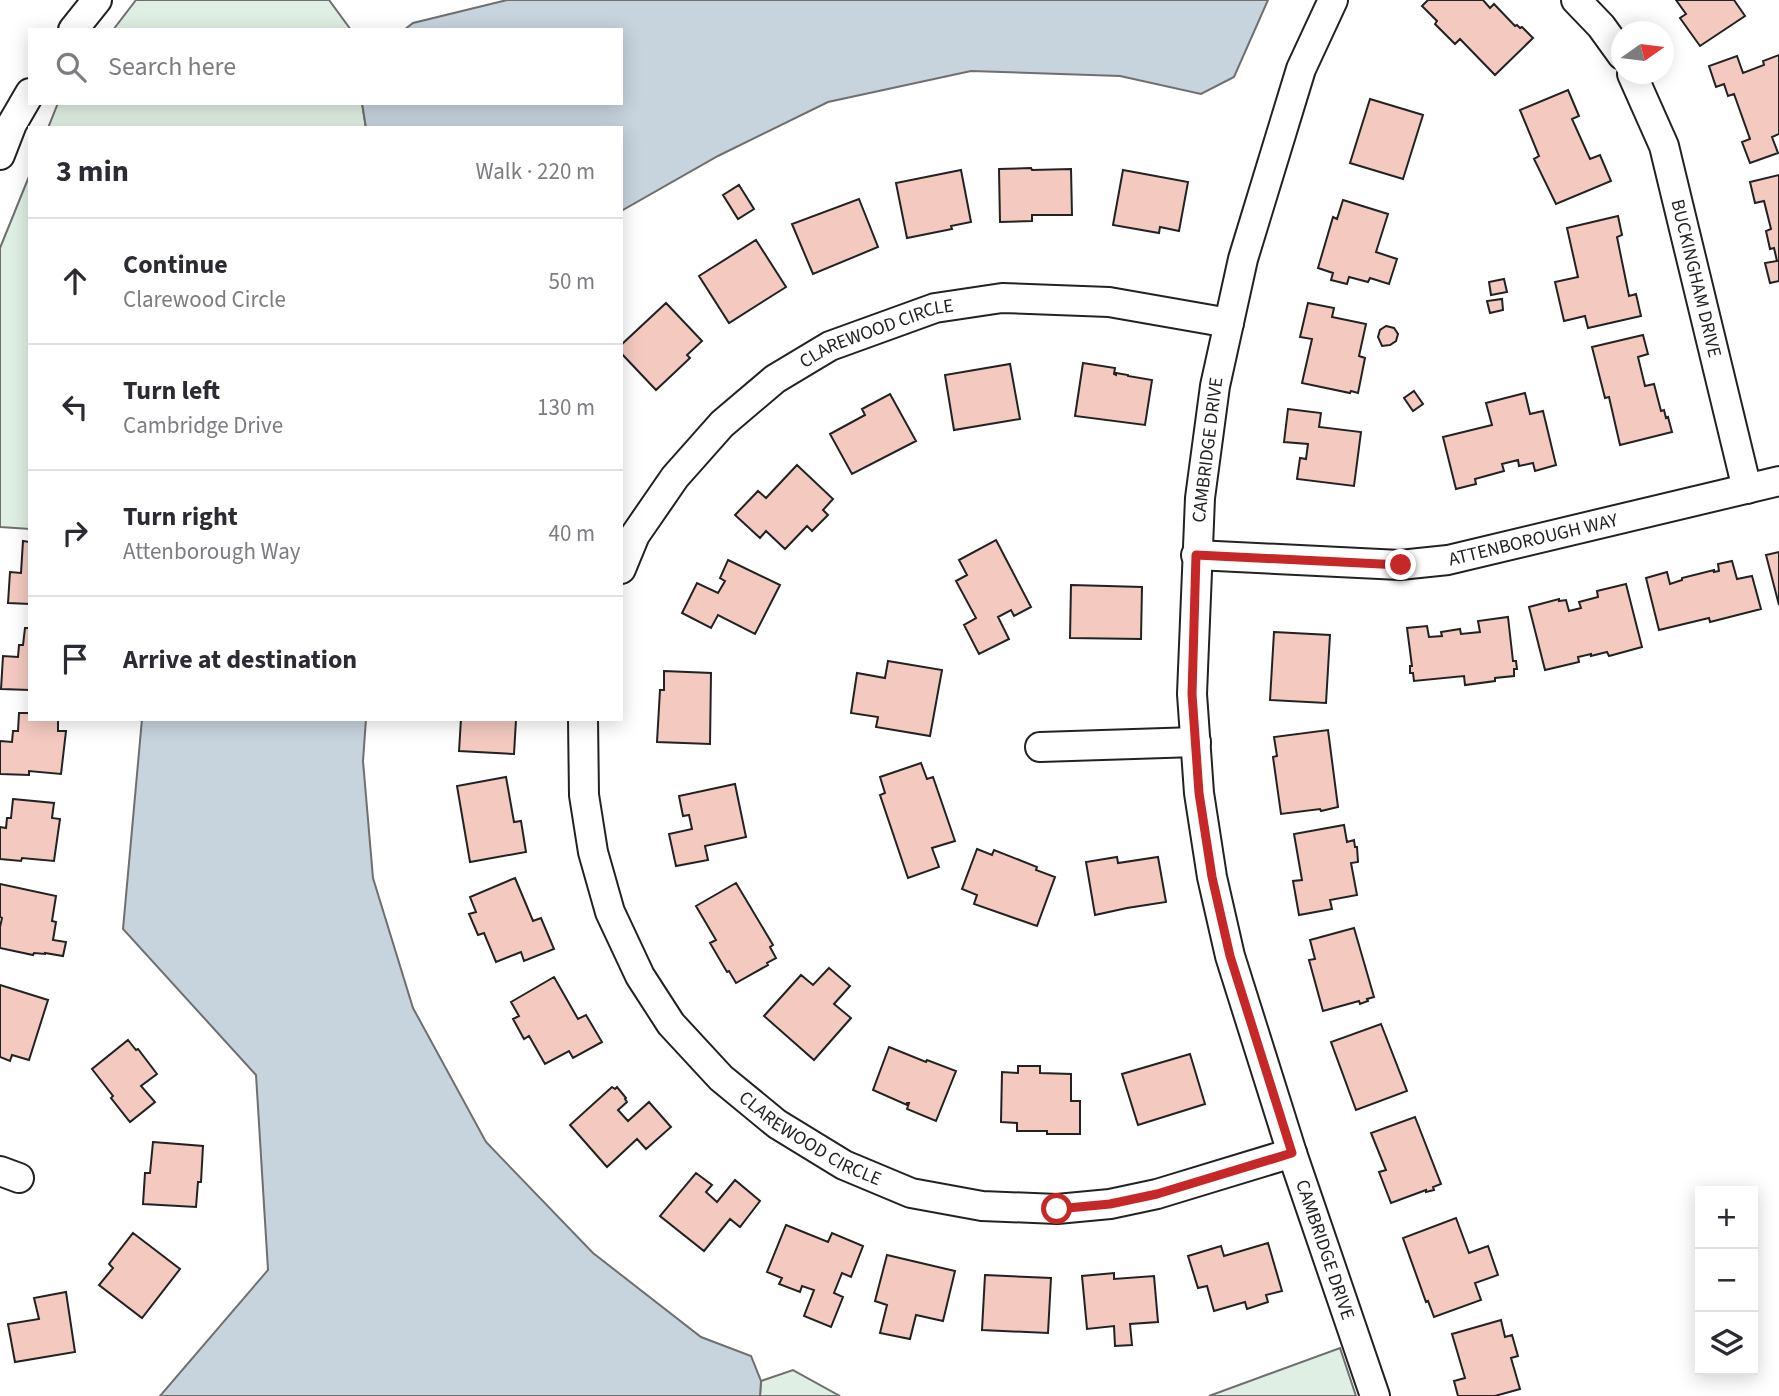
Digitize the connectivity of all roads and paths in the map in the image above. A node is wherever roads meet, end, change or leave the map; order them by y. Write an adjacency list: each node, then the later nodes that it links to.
1 (1333, 0): 9 (street, CAMBRIDGE DRIVE)
2 (1576, 0): 5 (street)
3 (90, 2): 4 (street)
4 (74, 28)
5 (1611, 40)
6 (1636, 84): 11 (street, BUCKINGHAM DRIVE)
7 (28, 96): 8 (street)
8 (0, 155)
9 (1229, 323): 12 (street, CAMBRIDGE DRIVE); 13 (street, CLAREWOOD CIRCLE)
10 (1779, 481): 11 (street, ATTENBOROUGH WAY)
11 (1747, 489): 12 (street, ATTENBOROUGH WAY)
12 (1196, 555): 15 (street, CAMBRIDGE DRIVE)
13 (623, 564)
14 (583, 721): 17 (street, CLAREWOOD CIRCLE)
15 (1196, 742): 16 (street); 17 (street, CAMBRIDGE DRIVE)
16 (1040, 747)
17 (1292, 1153): 18 (street, CAMBRIDGE DRIVE)
18 (1375, 1396)

